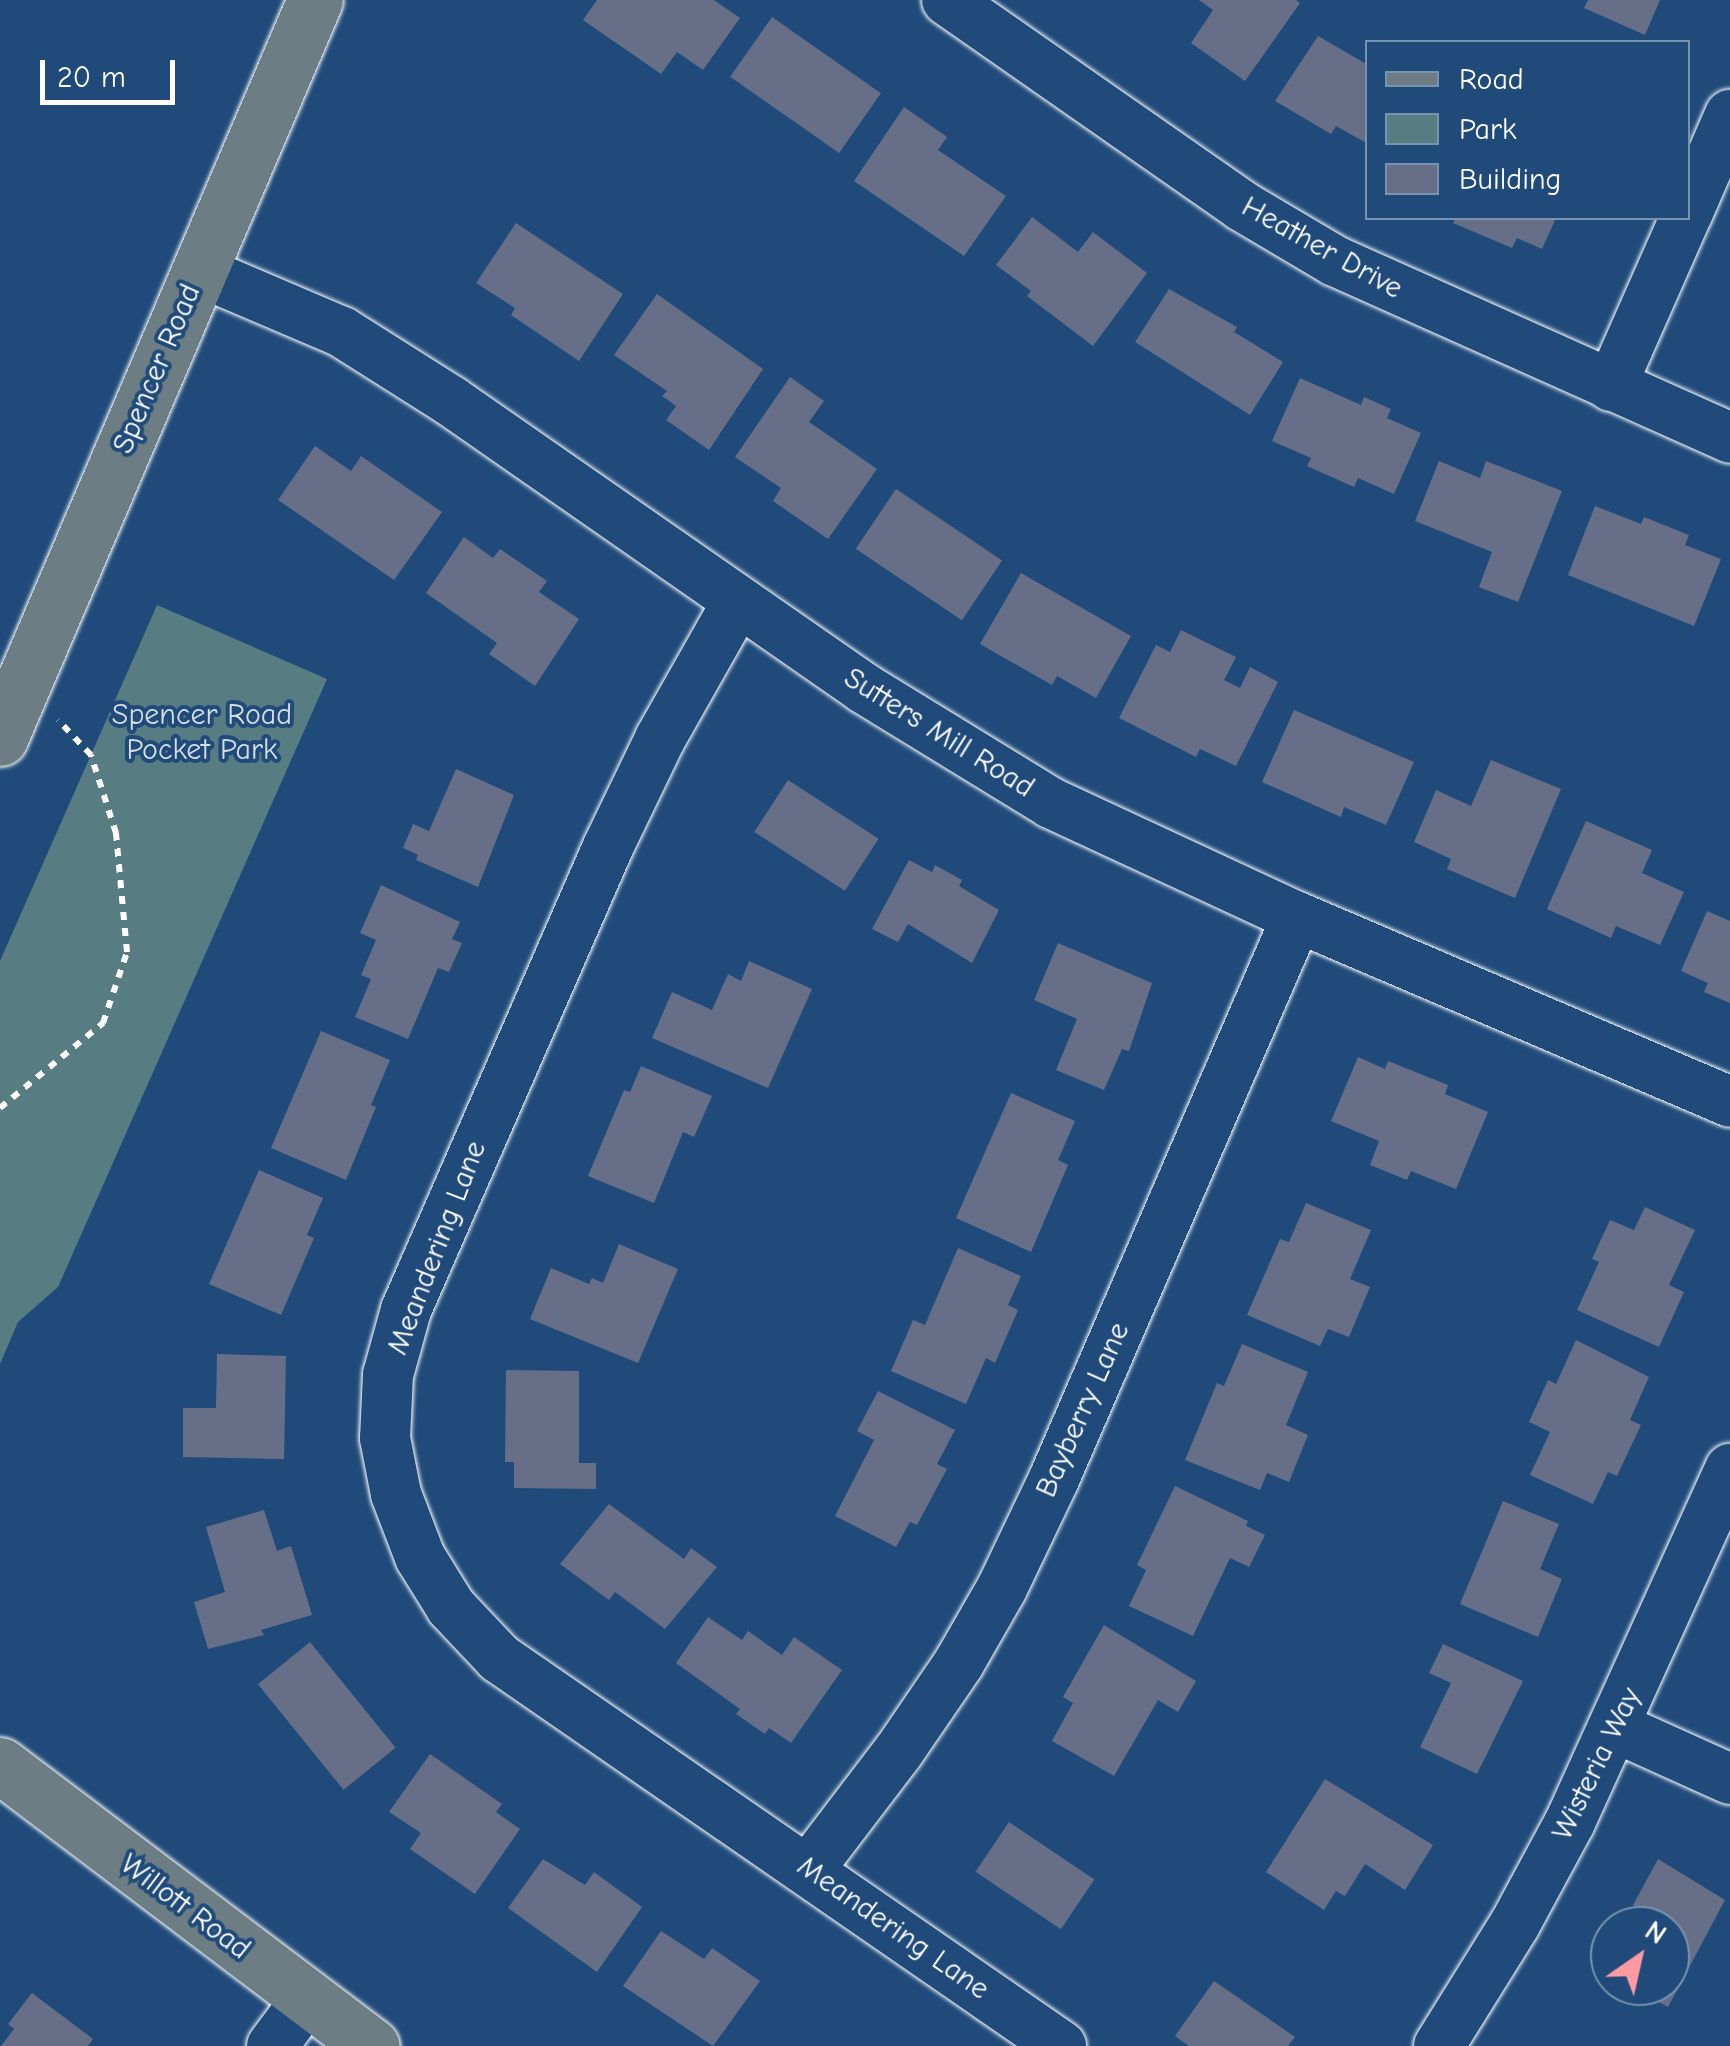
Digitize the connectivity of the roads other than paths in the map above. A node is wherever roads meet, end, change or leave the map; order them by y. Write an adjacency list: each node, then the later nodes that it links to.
1 (315, 0): 6 (main road, Spencer Road)
2 (948, 0): 7 (street, Heather Drive)
3 (1730, 115): 4 (street)
4 (1690, 206)
5 (1684, 220): 7 (street)
6 (199, 271): 9 (street, Sutters Mill Road); 10 (main road, Spencer Road)
7 (1611, 386): 8 (street, Heather Drive)
8 (1730, 438)
9 (738, 601): 11 (street, Sutters Mill Road); 17 (street, Meandering Lane)
10 (0, 738)
11 (1298, 917): 12 (street, Sutters Mill Road); 17 (street, Bayberry Lane)
12 (1730, 1102)
13 (1730, 1468): 14 (street, Wisteria Way)
14 (1616, 1728): 16 (street); 22 (street, Wisteria Way)
15 (0, 1765): 18 (main road, Willott Road)
16 (1730, 1779)
17 (809, 1869): 21 (street, Meandering Lane)
18 (308, 2000): 19 (street); 20 (main road, Willott Road)
19 (272, 2046)
20 (372, 2046)
21 (1060, 2046)
22 (1439, 2046)

